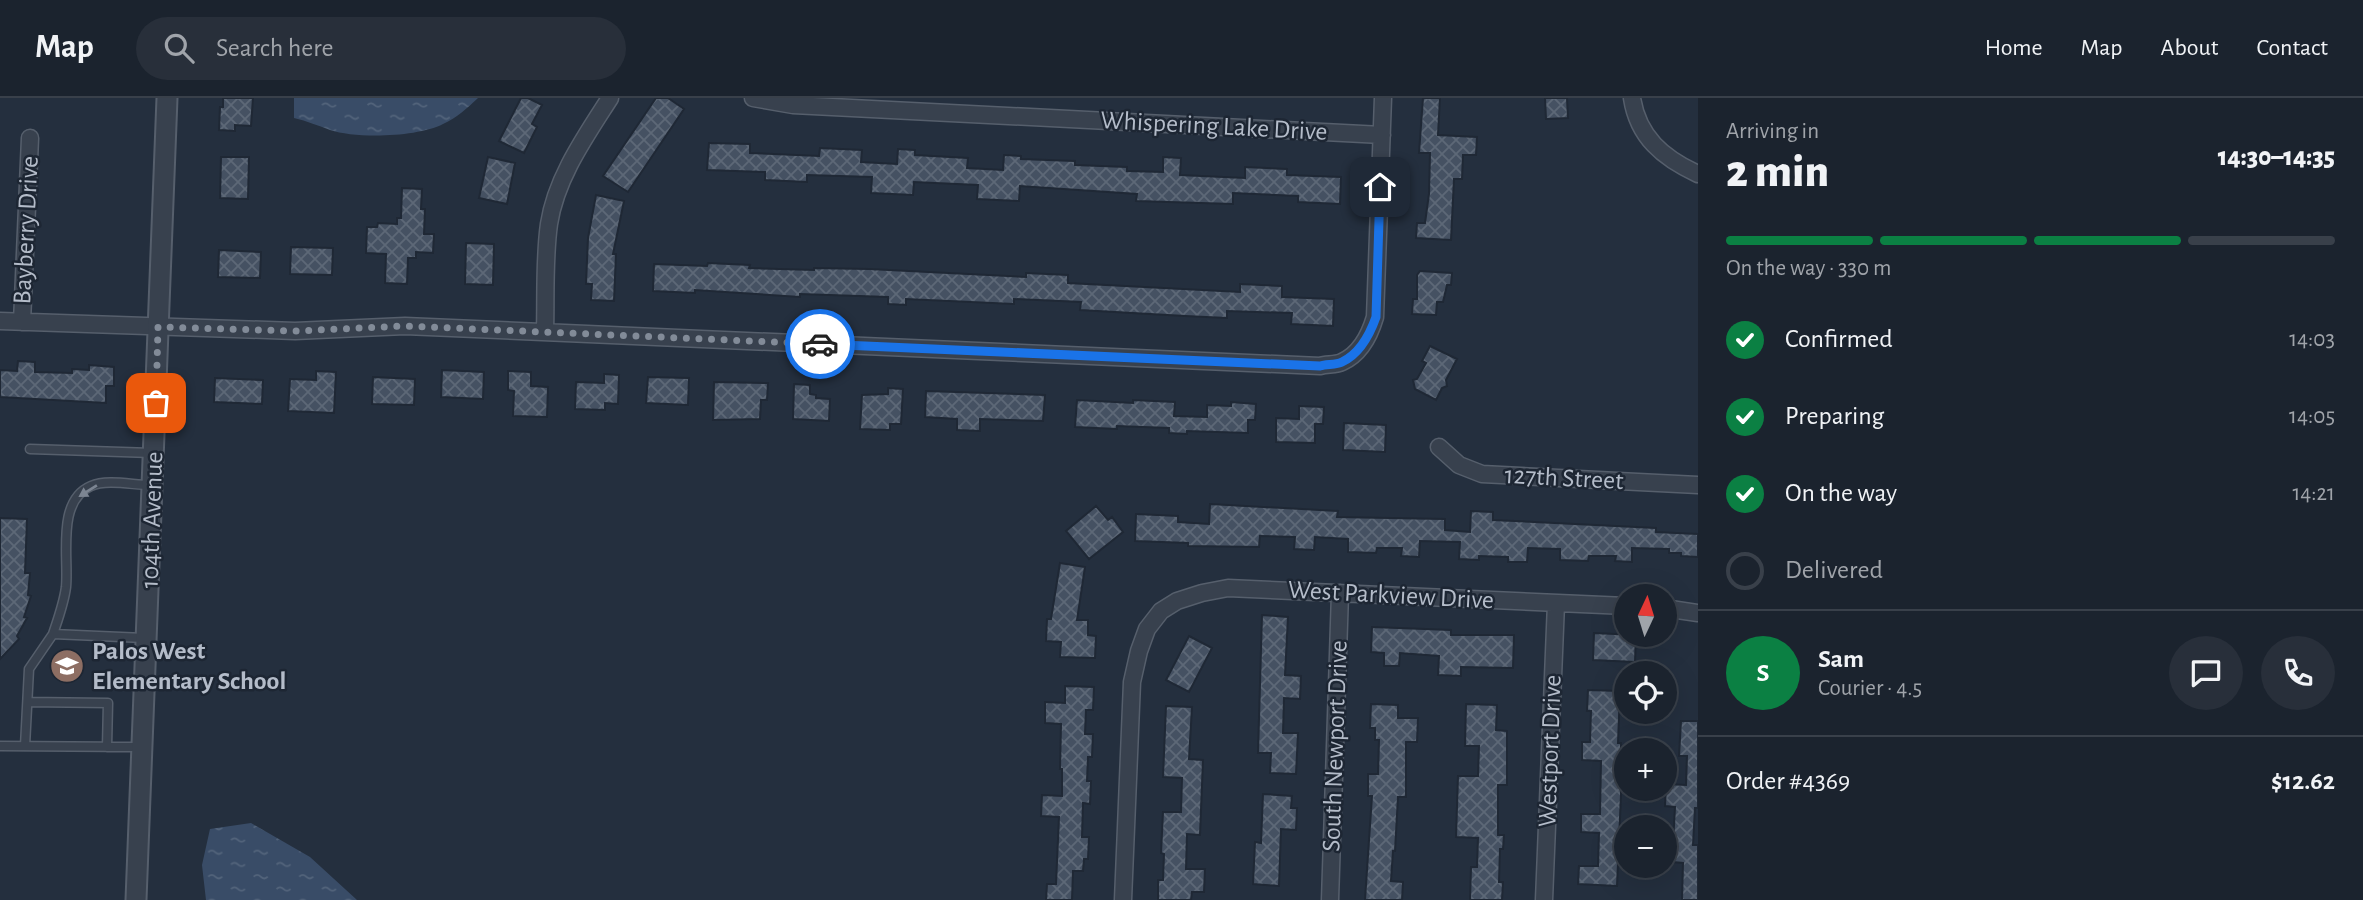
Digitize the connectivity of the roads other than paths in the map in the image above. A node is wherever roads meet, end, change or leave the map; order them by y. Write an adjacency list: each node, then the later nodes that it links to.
1 (167, 98): 11 (street, 104th Avenue)
2 (610, 98): 12 (street)
3 (753, 98): 6 (street, Whispering Lake Drive)
4 (1383, 98): 6 (street)
5 (1632, 98): 8 (street)
6 (1381, 135): 12 (street)
7 (30, 138): 10 (street, Bayberry Drive)
8 (1698, 174)
9 (0, 321): 10 (street)
10 (22, 322): 11 (street)
11 (158, 327): 12 (street); 15 (street, 104th Avenue)
12 (545, 332)
13 (1439, 447): 16 (street, 127th Street)
14 (30, 449): 15 (lane)
15 (155, 453): 17 (street, 104th Avenue)
16 (1698, 485)
17 (153, 486): 23 (lane, one-way to 23); 24 (street, 104th Avenue)
18 (1340, 593): 19 (street, West Parkview Drive); 31 (street, West Parkview Drive); 32 (street, South Newport Drive)
19 (1556, 603): 20 (street, West Parkview Drive); 33 (street, Westport Drive)
20 (1614, 605)
21 (1677, 610): 22 (street)
22 (1698, 613)
23 (53, 634): 24 (lane); 25 (lane)
24 (147, 638): 29 (street, 104th Avenue)
25 (27, 702): 27 (lane); 28 (lane)
26 (0, 746): 27 (lane)
27 (25, 746): 28 (lane)
28 (107, 747): 29 (lane)
29 (142, 747): 30 (street, 104th Avenue)
30 (136, 900)
31 (1124, 900)
32 (1330, 900)
33 (1544, 900)

